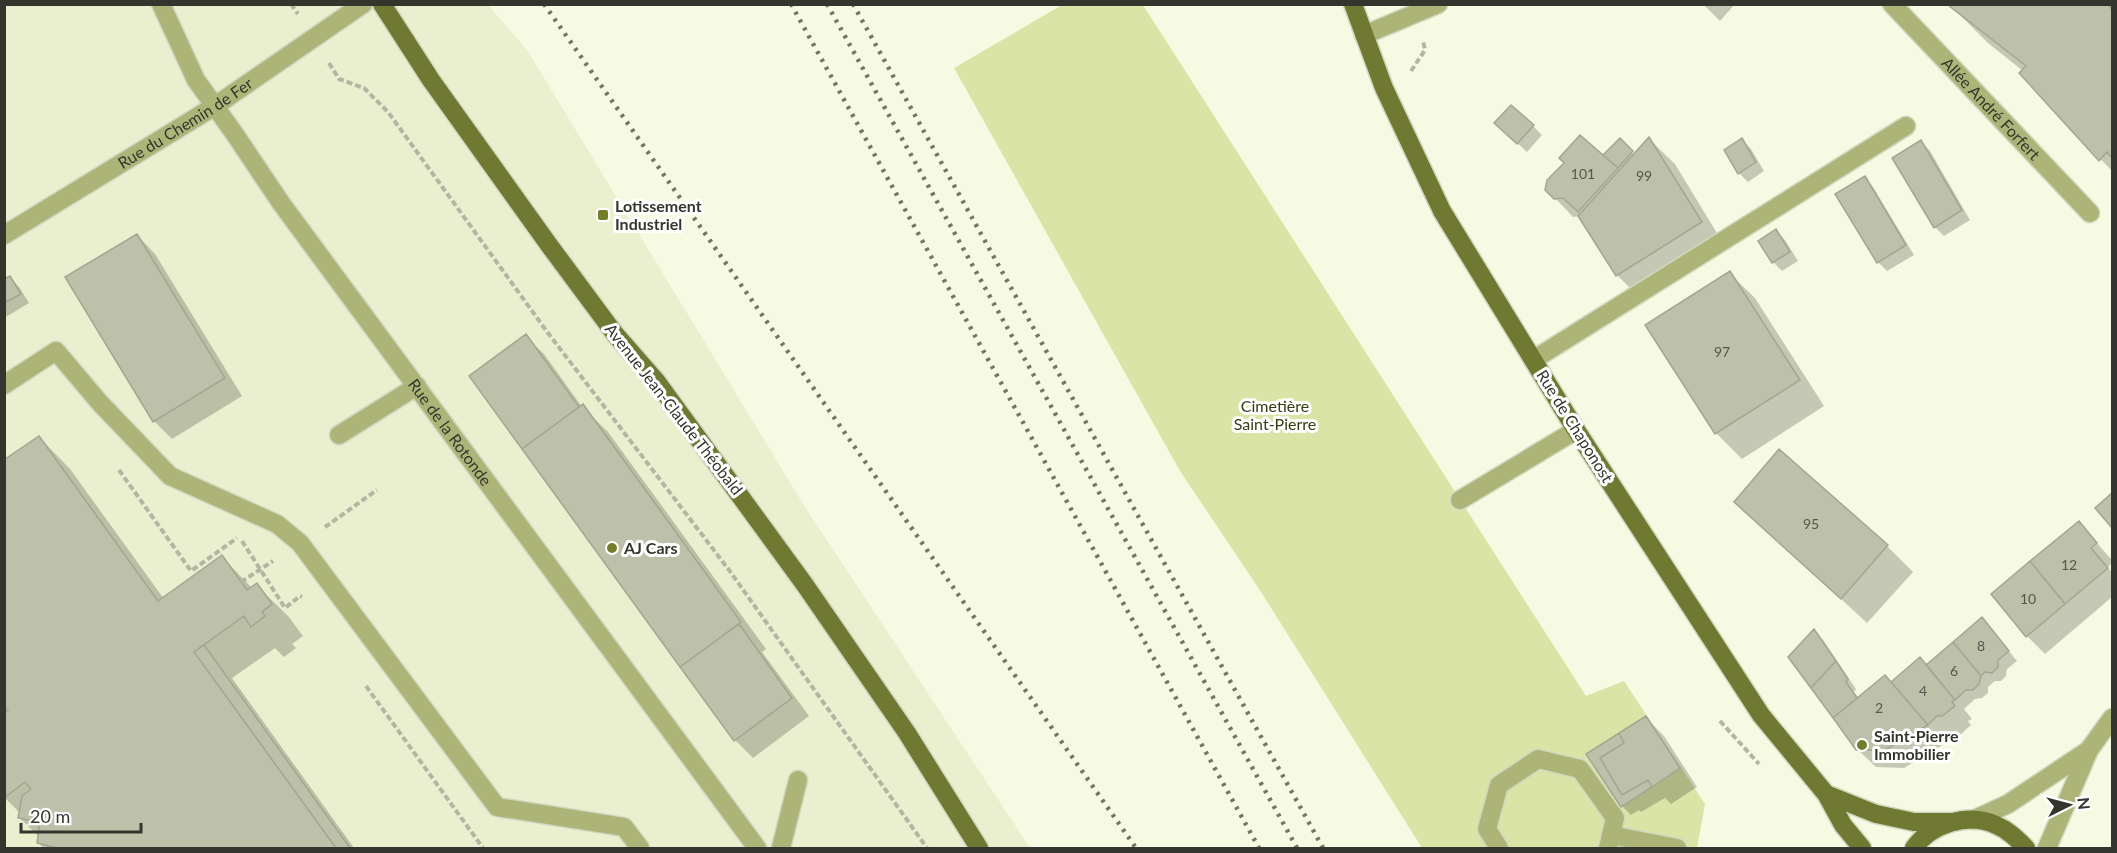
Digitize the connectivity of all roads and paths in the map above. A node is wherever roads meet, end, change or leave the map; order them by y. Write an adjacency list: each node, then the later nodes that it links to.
1 (161, 4): 11 (street, Rue de la Rotonde)
2 (363, 4): 9 (street, Rue du Chemin de Fer)
3 (382, 4): 36 (main road, Avenue Jean-Claude Théobald)
4 (1353, 4): 8 (main road, Rue de Chaponost)
5 (1438, 4): 7 (street)
6 (1893, 4): 13 (street, Allée André Forfert)
7 (1410, 16): 8 (street); 10 (path)
8 (1364, 35): 15 (main road, Rue de Chaponost)
9 (314, 37): 11 (street, Rue du Chemin de Fer); 35 (path)
10 (1409, 73)
11 (215, 106): 14 (street, Rue du Chemin de Fer); 17 (street, Rue de la Rotonde)
12 (1906, 126): 15 (street)
13 (2090, 213)
14 (4, 235)
15 (1533, 360): 18 (main road, Rue de Chaponost)
16 (4, 385): 32 (street)
17 (417, 386): 19 (street); 33 (street, Rue de la Rotonde)
18 (1576, 430): 21 (street); 27 (main road, Rue de Chaponost)
19 (339, 435)
20 (115, 464): 22 (path)
21 (1460, 500)
22 (307, 605)
23 (363, 683): 31 (path)
24 (2112, 718): 25 (street)
25 (2089, 750): 28 (street); 42 (street)
26 (798, 780): 34 (street)
27 (1826, 794): 29 (main road, Rue de Chaponost); 39 (main road, Rue de Chaponost)
28 (1973, 820): 29 (main road, Rue de Chaponost); 41 (main road)
29 (1952, 822): 40 (main road)
30 (1610, 842): 37 (street); 38 (street)
31 (483, 849)
32 (639, 849)
33 (757, 849)
34 (781, 849)
35 (927, 849)
36 (979, 849)
37 (1499, 849)
38 (1677, 849)
39 (1862, 849)
40 (1914, 849)
41 (2026, 849)
42 (2047, 849)

